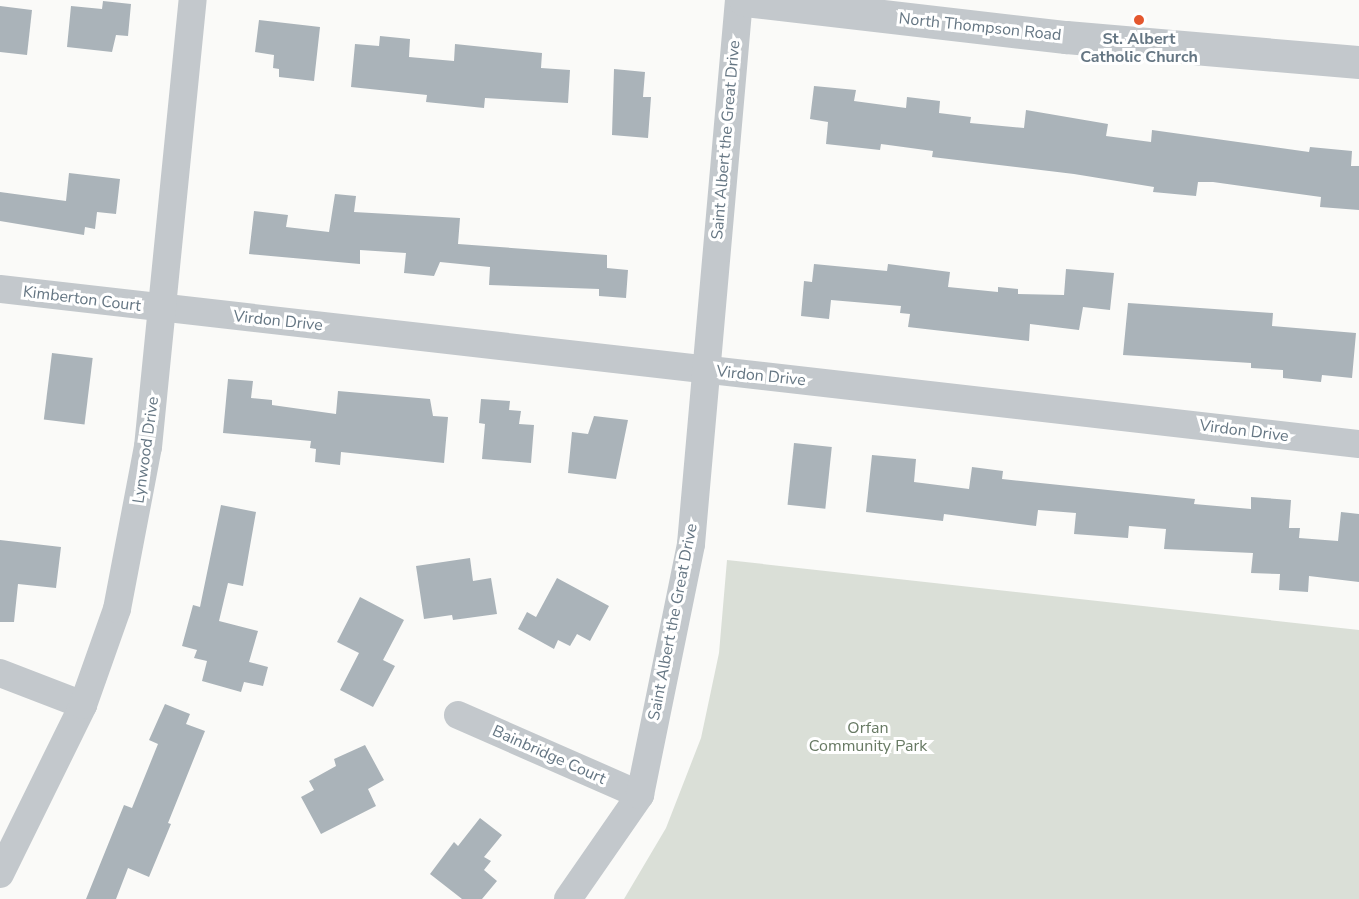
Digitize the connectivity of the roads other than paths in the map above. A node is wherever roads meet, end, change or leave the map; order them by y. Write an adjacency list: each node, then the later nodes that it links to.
1 (193, 0): 6 (street, Lynwood Drive)
2 (739, 0): 7 (street, Saint Albert the Great Drive)
3 (745, 0): 4 (street, North Thompson Road)
4 (1359, 62)
5 (0, 289): 6 (street, Kimberton Court)
6 (163, 308): 7 (street, Virdon Drive); 10 (street, Lynwood Drive)
7 (707, 370): 8 (street, Virdon Drive); 12 (street, Saint Albert the Great Drive)
8 (1359, 444)
9 (0, 673): 10 (street)
10 (83, 705): 13 (street, Lynwood Drive)
11 (458, 715): 12 (street, Bainbridge Court)
12 (640, 795): 14 (street, Saint Albert the Great Drive)
13 (0, 874)
14 (568, 899)

